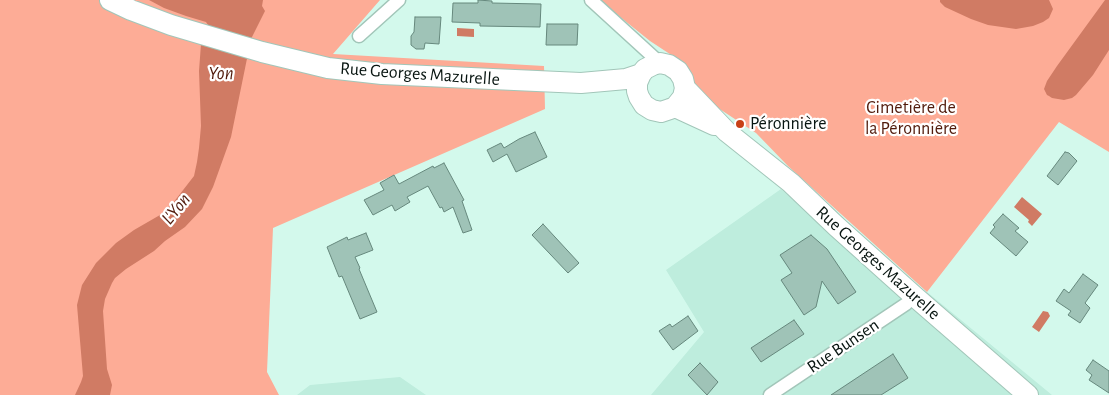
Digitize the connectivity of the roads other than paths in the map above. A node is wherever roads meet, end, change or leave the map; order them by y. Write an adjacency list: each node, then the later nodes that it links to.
1 (110, 0): 6 (main road, Rue Georges Mazurelle)
2 (399, 0): 4 (street)
3 (590, 0): 5 (street)
4 (359, 36)
5 (649, 69): 6 (main road); 7 (main road); 8 (main road)
6 (581, 83): 8 (main road)
7 (685, 88): 9 (main road); 10 (main road)
8 (639, 97): 9 (main road)
9 (675, 107): 10 (main road)
10 (727, 132): 11 (main road, Rue Georges Mazurelle)
11 (914, 296): 12 (street, Rue Bunsen); 13 (main road, Rue Georges Mazurelle)
12 (770, 395)
13 (1028, 395)

